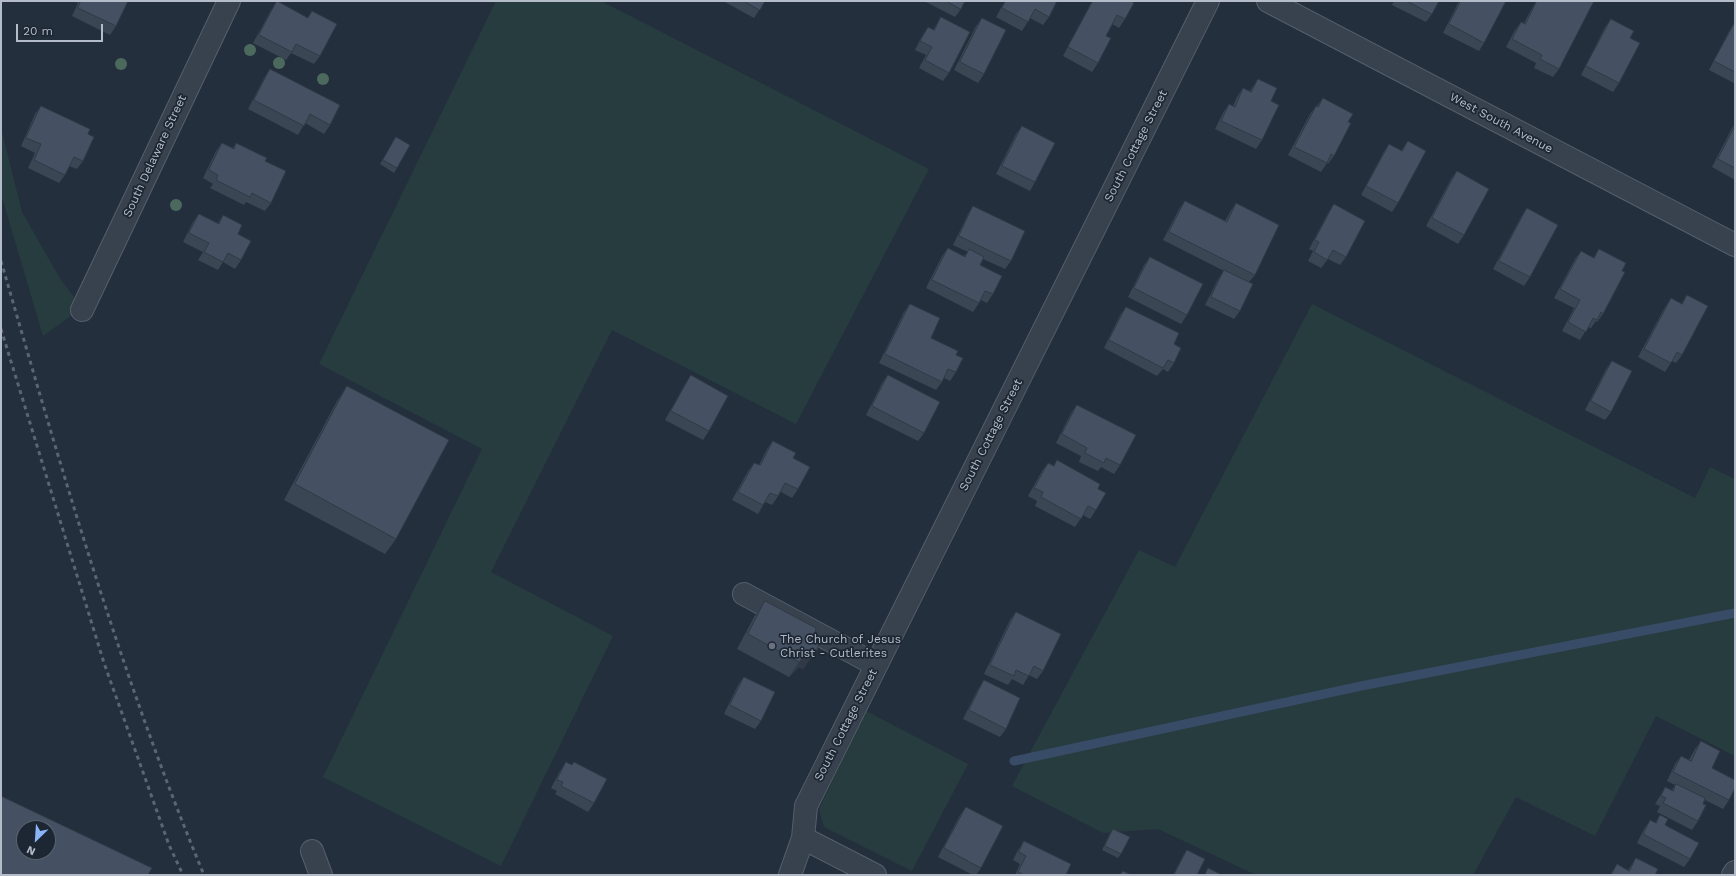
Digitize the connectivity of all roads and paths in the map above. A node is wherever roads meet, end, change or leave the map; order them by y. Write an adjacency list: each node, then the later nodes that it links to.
1 (229, 1): 5 (street, South Delaware Street)
2 (1208, 1): 7 (street, South Cottage Street)
3 (1268, 1): 4 (street, West South Avenue)
4 (1735, 245)
5 (82, 310)
6 (744, 594): 7 (street)
7 (876, 665): 8 (street, South Cottage Street)
8 (803, 838): 12 (street, South Cottage Street); 13 (street)
9 (312, 851): 11 (street)
10 (1735, 872): 14 (street)
11 (321, 875)
12 (790, 875)
13 (875, 875)
14 (1733, 875)

